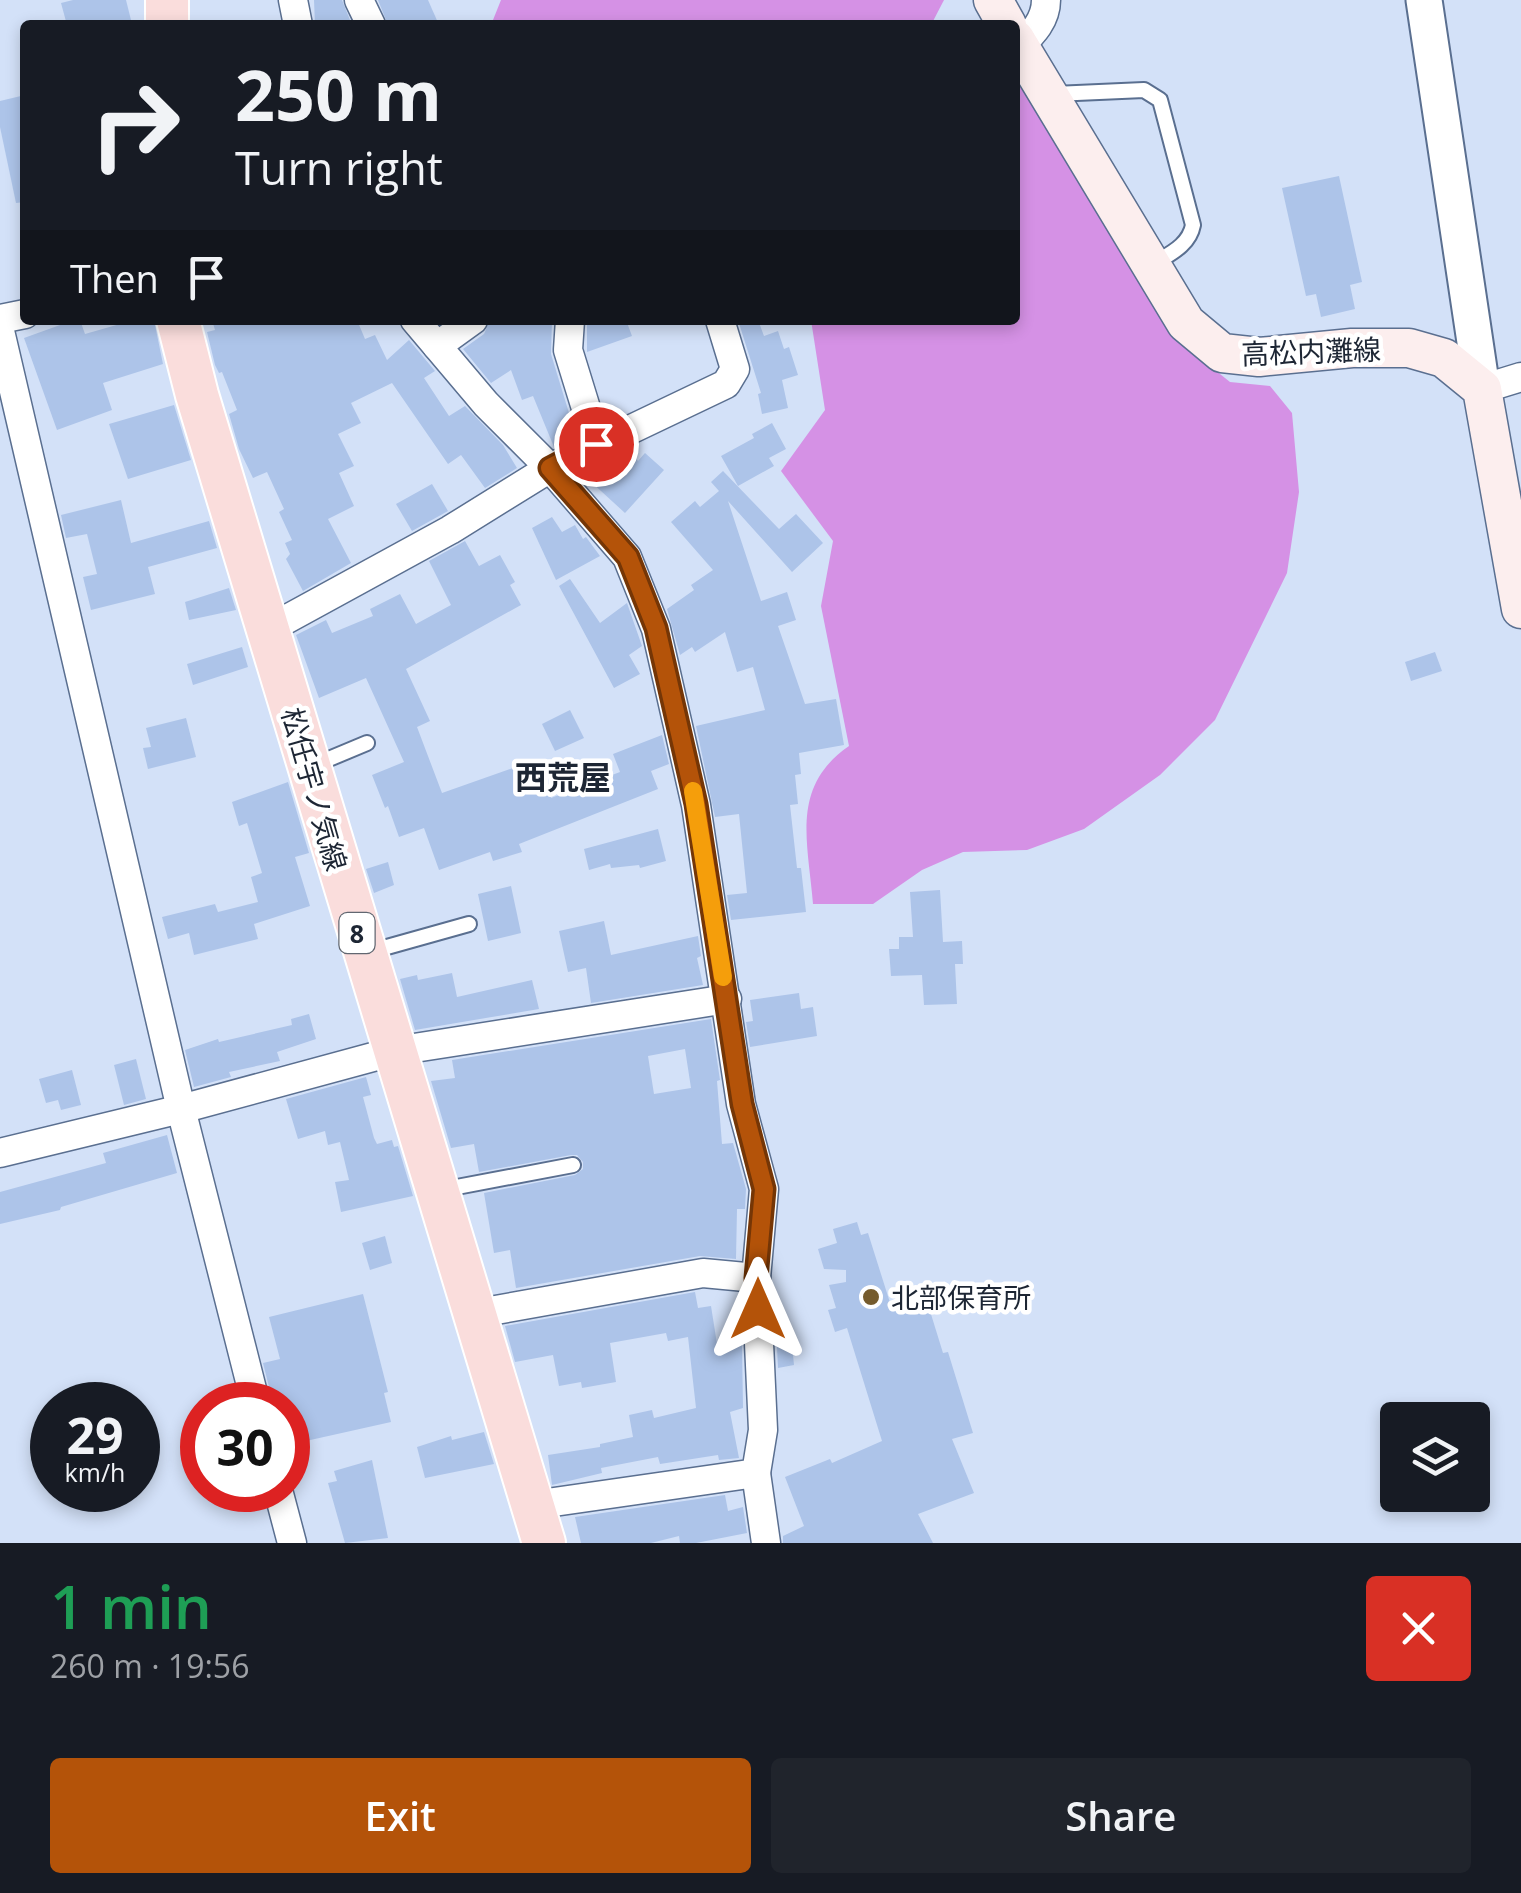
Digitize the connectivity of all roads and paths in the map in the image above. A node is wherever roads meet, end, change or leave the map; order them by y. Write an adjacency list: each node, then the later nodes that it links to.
1 (1046, 0): 3 (street)
2 (1424, 0): 15 (street)
3 (1020, 35)
4 (1020, 47): 5 (main road, 高松内灘線)
5 (1048, 94): 6 (main road, 高松内灘線); 6 (lane)
6 (1152, 266): 15 (main road, 高松内灘線)
7 (179, 325): 19 (main road, 松任宇ノ気線 / 8)
8 (419, 325): 13 (street)
9 (466, 325): 13 (street)
10 (570, 325): 16 (street)
11 (722, 325): 16 (street)
12 (0, 331): 26 (street)
13 (436, 346): 17 (street)
14 (1521, 377): 15 (street)
15 (1482, 389): 18 (main road)
16 (596, 444): 17 (street)
17 (550, 468): 19 (street); 24 (street)
18 (1521, 609)
19 (267, 630): 21 (main road, 松任宇ノ気線 / 8)
20 (367, 743): 21 (lane)
21 (308, 768): 23 (main road, 松任宇ノ気線 / 8)
22 (469, 924): 23 (lane)
23 (364, 954): 25 (main road, 松任宇ノ気線 / 8)
24 (727, 999): 25 (street); 30 (street)
25 (395, 1050): 26 (street); 29 (main road, 松任宇ノ気線 / 8)
26 (181, 1110): 27 (street); 32 (street)
27 (0, 1153)
28 (573, 1165): 29 (lane)
29 (436, 1191): 31 (main road, 松任宇ノ気線 / 8)
30 (756, 1278): 31 (street); 33 (street)
31 (472, 1314): 35 (main road, 松任宇ノ気線 / 8)
32 (250, 1382)
33 (756, 1473): 35 (street); 37 (street)
34 (284, 1512): 36 (street)
35 (538, 1524)
36 (292, 1543)
37 (766, 1543)

